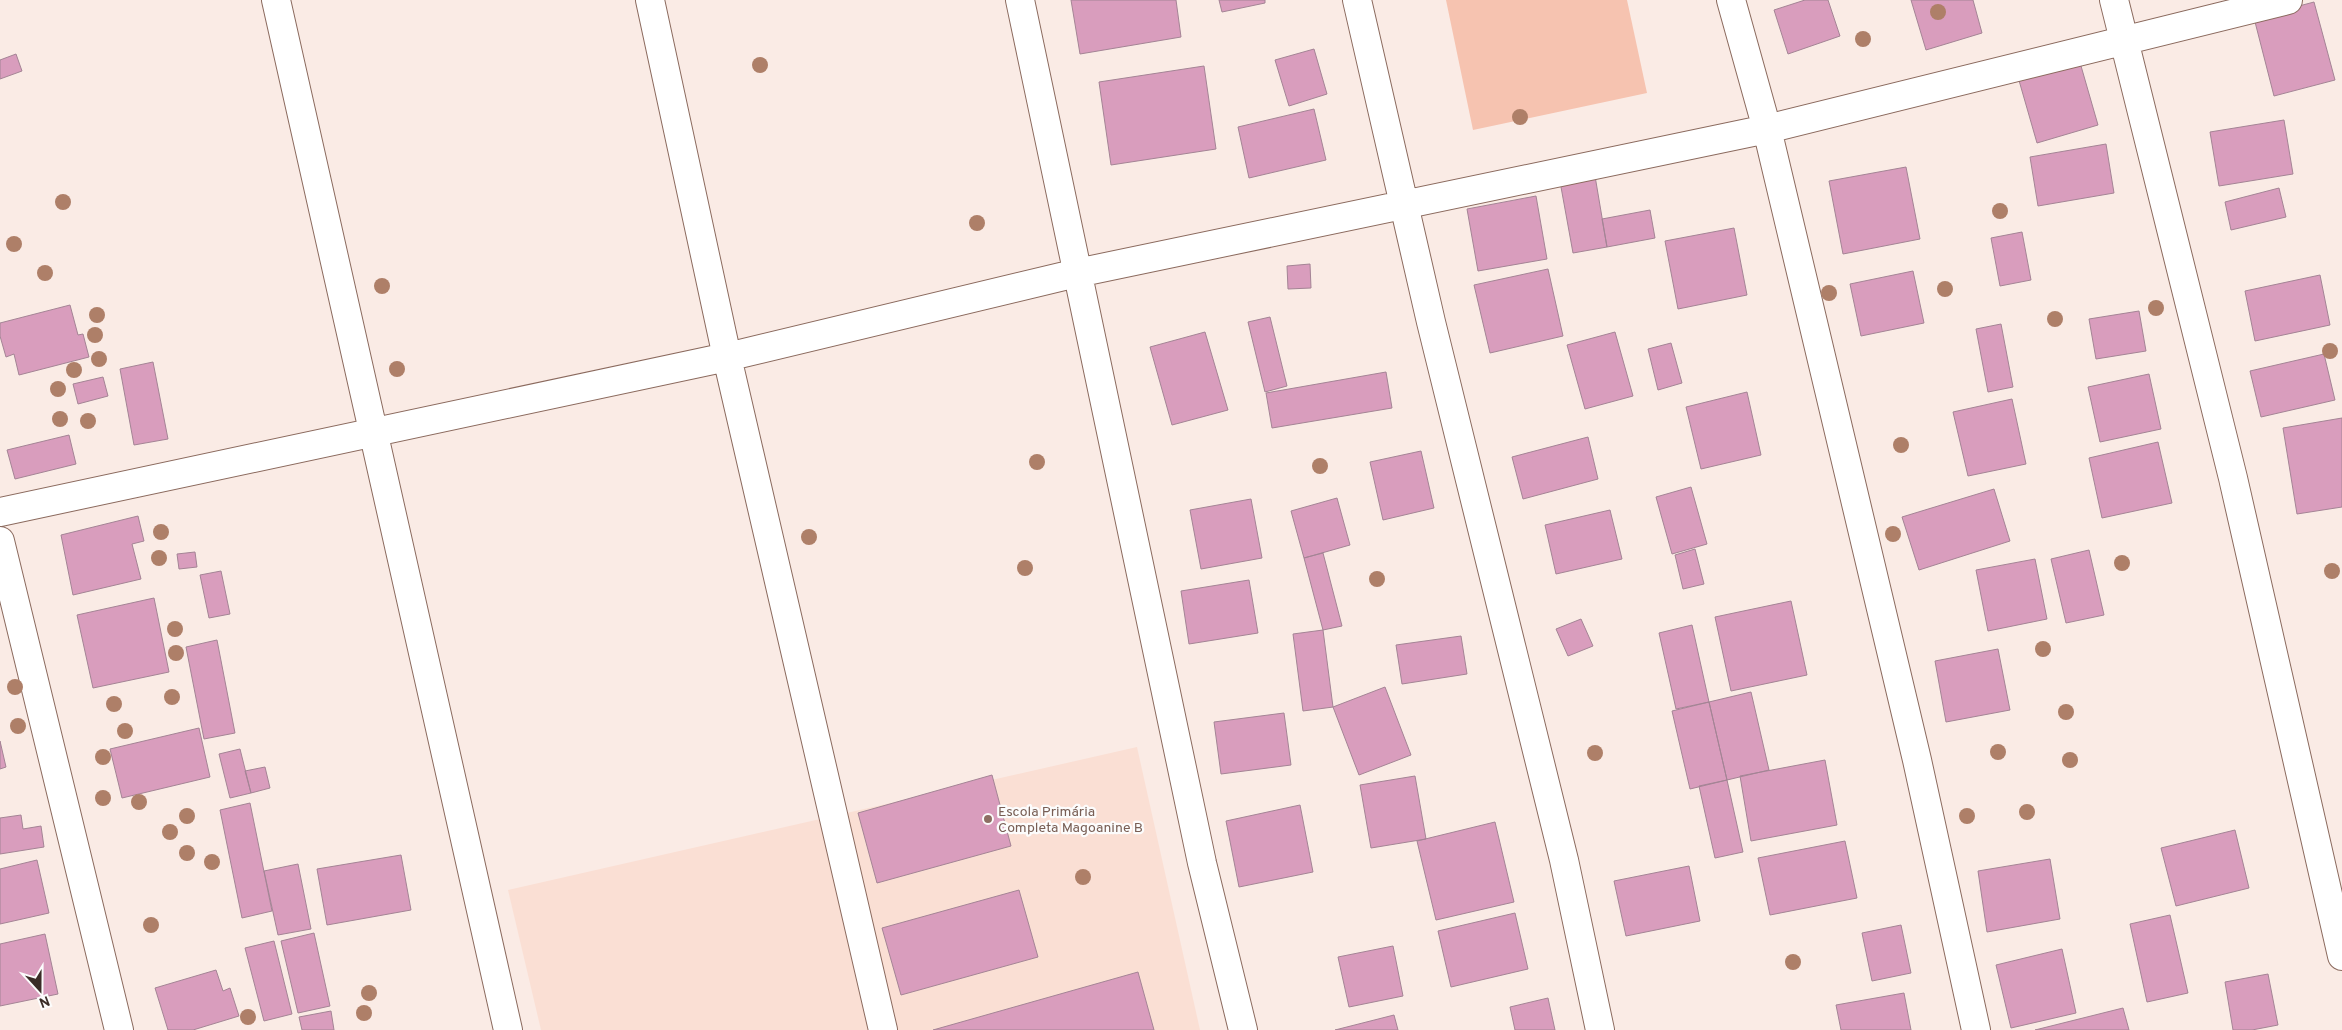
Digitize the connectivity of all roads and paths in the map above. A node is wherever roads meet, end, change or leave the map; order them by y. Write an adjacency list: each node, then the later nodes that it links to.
1 (276, 0): 13 (street)
2 (650, 0): 12 (street)
3 (1020, 0): 11 (street)
4 (1357, 0): 10 (street)
5 (1732, 0): 9 (street)
6 (2114, 0): 8 (street)
7 (2288, 0): 8 (street)
8 (2124, 41): 9 (street); 16 (street)
9 (1767, 129): 10 (street); 22 (street)
10 (1405, 205): 11 (street); 21 (street)
11 (1077, 273): 12 (street); 20 (street)
12 (727, 357): 13 (street); 19 (street)
13 (374, 433): 14 (street); 18 (street)
14 (0, 512)
15 (0, 541): 17 (street)
16 (2342, 956)
17 (119, 1030)
18 (508, 1030)
19 (883, 1030)
20 (1243, 1030)
21 (1600, 1030)
22 (1976, 1030)

